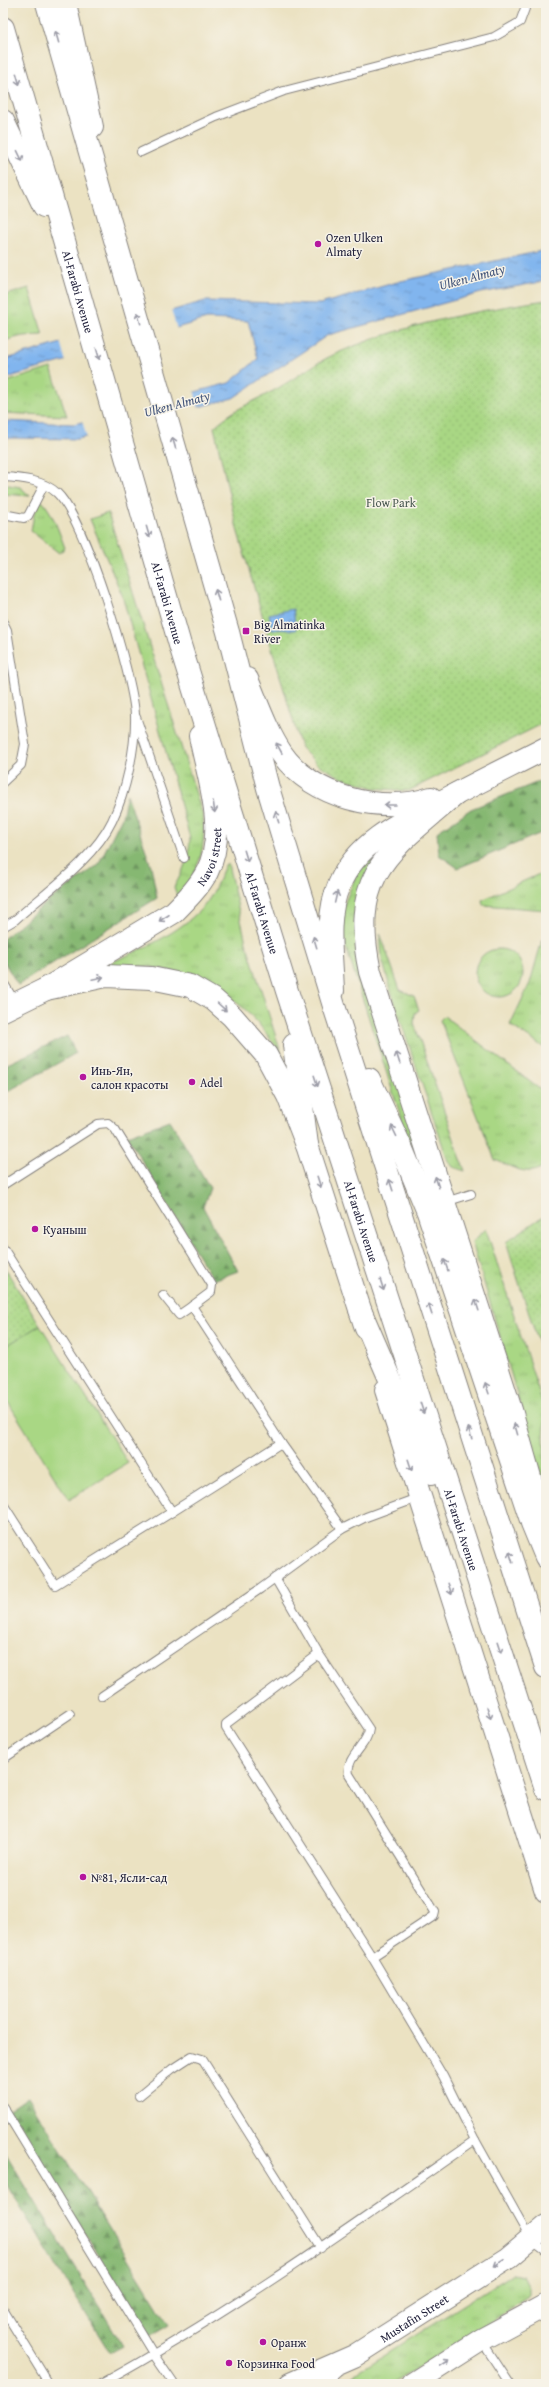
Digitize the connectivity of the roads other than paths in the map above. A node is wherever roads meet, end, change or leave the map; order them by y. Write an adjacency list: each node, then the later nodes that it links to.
1 (47, 3): 7 (main road, one-way to 1)
2 (65, 3): 7 (main road)
3 (527, 3): 6 (lane)
4 (3, 28): 8 (main road, Al-Farabi Avenue, one-way to 8)
5 (3, 121): 8 (main road, one-way to 8)
6 (141, 152)
7 (119, 250): 13 (main road, one-way to 7)
8 (72, 263): 14 (main road, Al-Farabi Avenue, one-way to 14)
9 (3, 477): 10 (lane)
10 (44, 485): 11 (lane); 15 (lane)
11 (3, 514)
12 (3, 622): 18 (lane)
13 (228, 632): 17 (main road, one-way to 13); 26 (main road, one-way to 13)
14 (180, 645): 23 (main road, Navoi street, one-way to 23); 24 (main road, Al-Farabi Avenue, one-way to 24)
15 (135, 715): 20 (lane); 21 (lane)
16 (546, 748): 17 (main road)
17 (481, 780): 19 (main road)
18 (3, 782)
19 (456, 794): 26 (main road, one-way to 19); 30 (main road, one-way to 19)
20 (184, 858)
21 (3, 927)
22 (3, 982): 25 (lane)
23 (46, 989): 25 (main road, Navoi street); 27 (main road, Navoi street, one-way to 27)
24 (287, 991): 27 (main road); 43 (main road, Al-Farabi Avenue, one-way to 43)
25 (9, 1006)
26 (334, 1006): 41 (main road, one-way to 26); 45 (main road, one-way to 26)
27 (307, 1145): 34 (main road, one-way to 34)
28 (3, 1185): 33 (lane)
29 (471, 1194): 30 (lane)
30 (444, 1203): 40 (main road, one-way to 30)
31 (3, 1248): 38 (lane)
32 (163, 1295): 33 (lane)
33 (192, 1306): 35 (lane)
34 (360, 1310): 36 (main road, one-way to 36); 43 (main road)
35 (281, 1443): 38 (lane); 39 (lane)
36 (420, 1497): 39 (lane); 50 (main road, one-way to 50)
37 (3, 1504): 38 (lane)
38 (172, 1512)
39 (342, 1529): 42 (lane)
40 (546, 1534)
41 (546, 1557)
42 (275, 1578): 44 (lane); 46 (lane)
43 (488, 1610): 49 (main road, Al-Farabi Avenue, one-way to 49)
44 (319, 1654): 51 (lane); 51 (lane)
45 (546, 1667)
46 (102, 1696)
47 (70, 1714): 48 (lane)
48 (3, 1758)
49 (546, 1789)
50 (546, 1891)
51 (372, 1957): 54 (lane)
52 (139, 2096): 56 (lane)
53 (3, 2107): 62 (lane)
54 (475, 2140): 55 (lane); 56 (lane)
55 (541, 2239): 63 (main road, Mustafin Street, one-way to 63)
56 (321, 2248): 62 (lane)
57 (546, 2305): 60 (main road)
58 (3, 2309): 64 (lane)
59 (546, 2317): 60 (main road)
60 (514, 2321): 61 (main road)
61 (481, 2340): 69 (main road, one-way to 61); 70 (lane)
62 (154, 2355): 65 (lane); 66 (lane)
63 (354, 2356): 67 (main road, Mustafin Street); 68 (lane)
64 (49, 2384)
65 (101, 2384)
66 (174, 2384)
67 (290, 2384)
68 (323, 2384)
69 (412, 2384)
70 (510, 2384)

